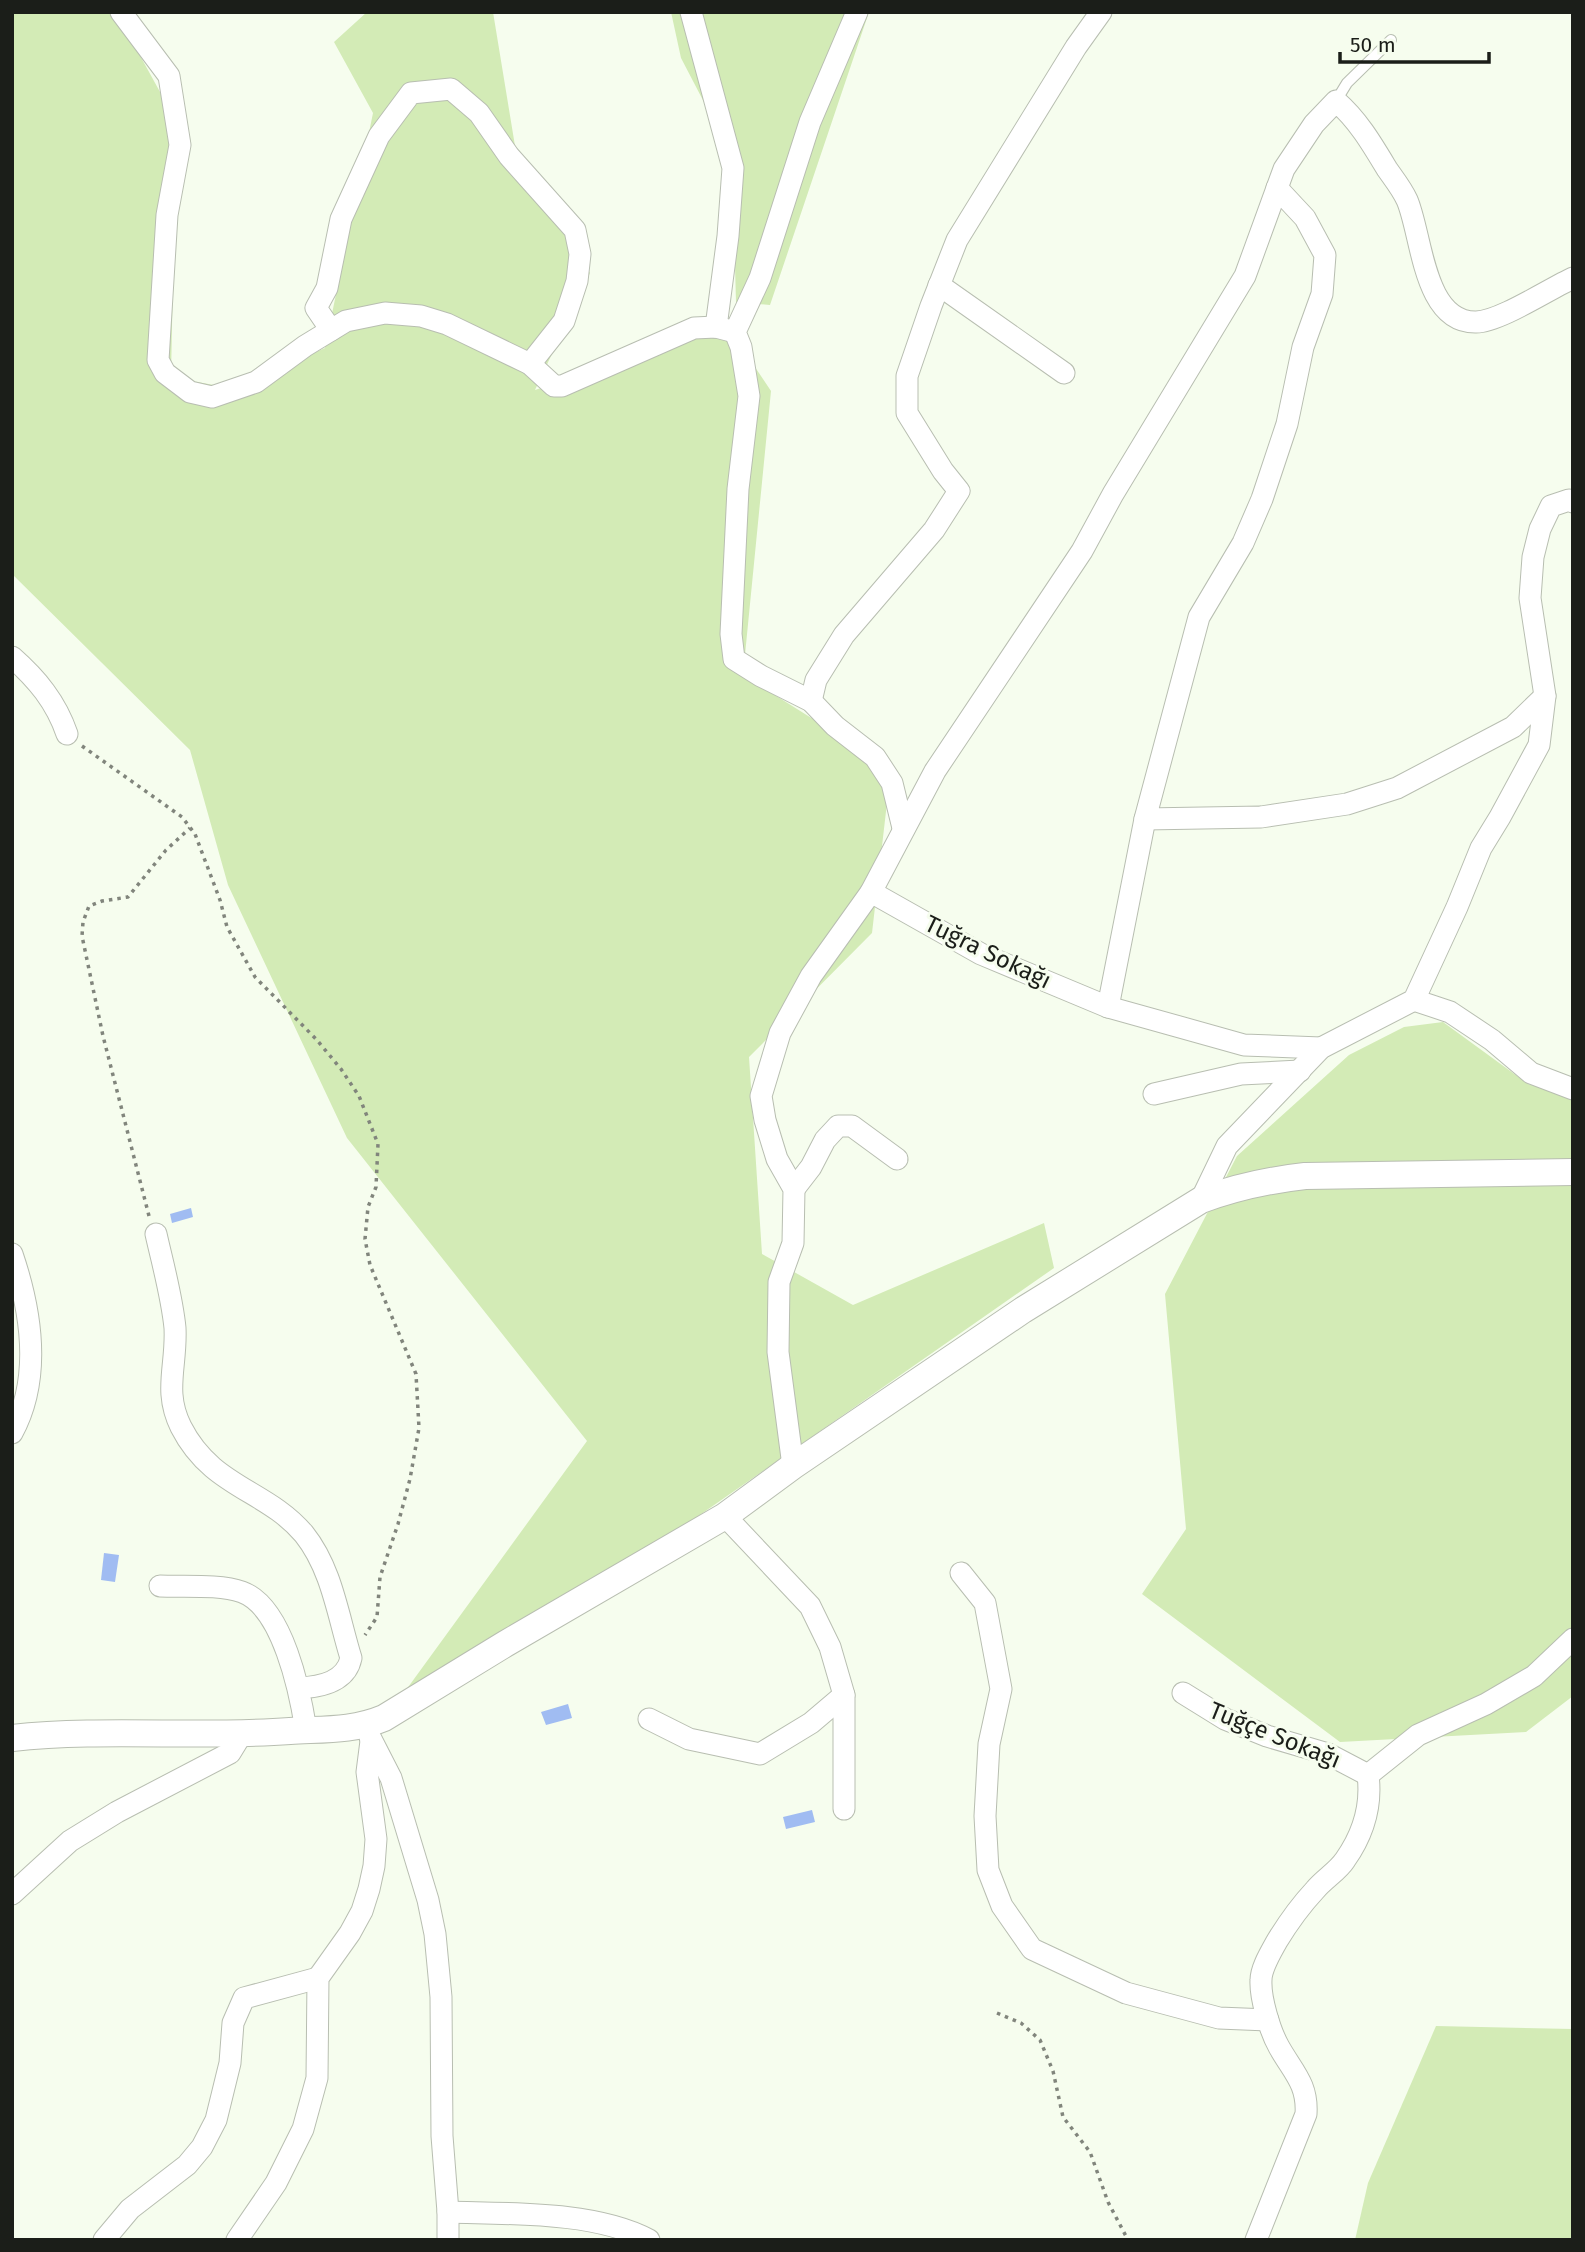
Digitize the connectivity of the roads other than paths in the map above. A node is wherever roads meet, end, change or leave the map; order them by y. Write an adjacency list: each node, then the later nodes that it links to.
1 (121, 12): 10 (street)
2 (691, 12): 11 (street)
3 (857, 12): 11 (street)
4 (1101, 12): 9 (street)
5 (1391, 40): 6 (lane)
6 (1336, 101): 7 (street); 8 (street)
7 (1277, 188): 19 (street); 20 (street)
8 (1573, 278)
9 (939, 285): 13 (street); 17 (street)
10 (331, 330): 12 (street); 12 (street)
11 (726, 330): 12 (street); 17 (street)
12 (530, 364)
13 (1064, 373)
14 (1573, 502): 16 (street)
15 (12, 657): 18 (street)
16 (1545, 696): 19 (street); 22 (street)
17 (811, 701): 20 (street)
18 (67, 734)
19 (1144, 819): 23 (street)
20 (903, 828): 21 (street)
21 (871, 892): 23 (street, Tuğra Sokağı); 30 (street)
22 (1413, 1000): 24 (street); 26 (street)
23 (1108, 1007): 24 (street, Tuğra Sokağı)
24 (1321, 1048): 25 (street)
25 (1300, 1070): 27 (street); 31 (street)
26 (1573, 1089)
27 (1154, 1094)
28 (897, 1159): 30 (street)
29 (1573, 1172): 31 (street)
30 (794, 1189): 36 (street)
31 (1201, 1200): 36 (street)
32 (156, 1234): 41 (street)
33 (12, 1254): 34 (street)
34 (20, 1393): 35 (street)
35 (12, 1433)
36 (793, 1466): 37 (street)
37 (726, 1516): 43 (street); 46 (street)
38 (961, 1573): 53 (street)
39 (160, 1586): 41 (street)
40 (1573, 1639): 49 (street)
41 (299, 1688): 45 (street)
42 (1182, 1693): 49 (street, Tuğçe Sokağı)
43 (844, 1695): 44 (street); 50 (street)
44 (649, 1719)
45 (306, 1730): 46 (street); 47 (street)
46 (369, 1733): 52 (street); 54 (street)
47 (241, 1735): 48 (street); 51 (street)
48 (12, 1738)
49 (1368, 1774): 53 (street)
50 (845, 1808)
51 (12, 1894)
52 (317, 1978): 56 (street); 57 (street)
53 (1268, 2020): 60 (street)
54 (448, 2212): 55 (street); 58 (street)
55 (617, 2233): 59 (street)
56 (104, 2240)
57 (237, 2240)
58 (448, 2240)
59 (649, 2240)
60 (1256, 2240)

